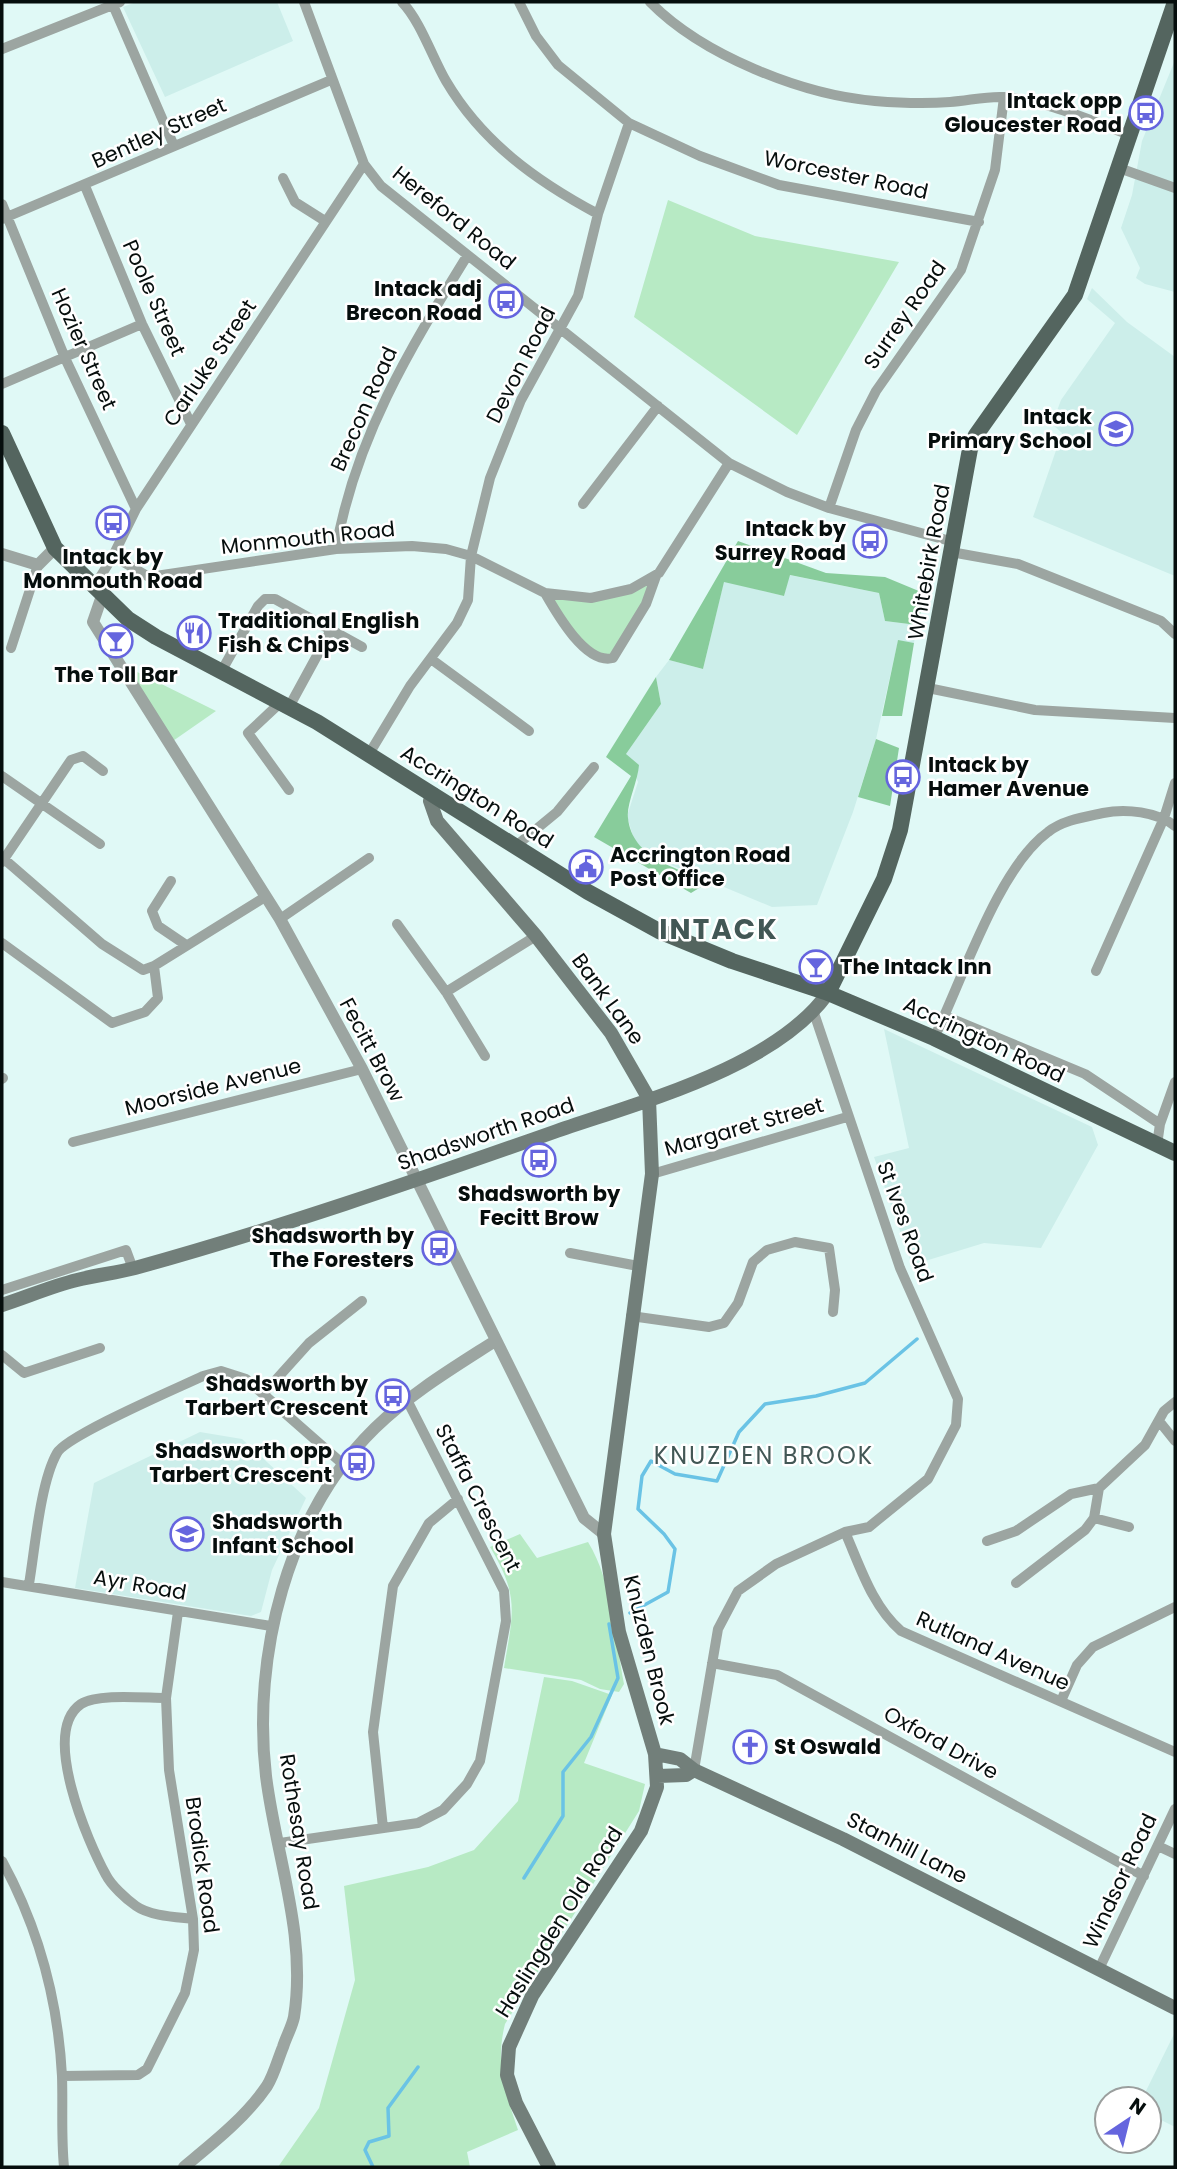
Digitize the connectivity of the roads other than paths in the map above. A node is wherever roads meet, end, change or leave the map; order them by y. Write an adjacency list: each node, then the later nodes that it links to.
1 (304, 2): 8 (street, Hereford Road)
2 (519, 2): 10 (street, Worcester Road)
3 (650, 2): 9 (street)
4 (1175, 2): 11 (main road, Whitebirk Road)
5 (117, 3): 7 (street); 12 (street)
6 (407, 4): 19 (street)
7 (2, 49)
8 (331, 80): 12 (street, Bentley Street); 13 (street, Hereford Road)
9 (1004, 97): 11 (street); 22 (street, Surrey Road)
10 (629, 123): 19 (street, Devon Road); 22 (street, Worcester Road)
11 (1130, 135): 14 (main road, Whitebirk Road)
12 (174, 146): 16 (street, Bentley Street)
13 (364, 164): 21 (street, Carluke Street); 23 (street, Hereford Road)
14 (1119, 168): 17 (street); 35 (main road, Whitebirk Road)
15 (283, 178): 21 (street)
16 (85, 186): 20 (street, Bentley Street); 24 (street, Poole Street)
17 (1175, 188)
18 (2, 204): 20 (street, Hozier Street)
19 (598, 214): 25 (street, Devon Road)
20 (4, 218): 26 (street, Hozier Street)
21 (325, 221): 29 (street, Carluke Street)
22 (979, 222): 33 (street, Surrey Road)
23 (467, 256): 25 (street, Hereford Road); 37 (street, Brecon Road)
24 (142, 324): 26 (street); 29 (street, Poole Street)
25 (562, 328): 28 (street, Hereford Road); 40 (street, Devon Road)
26 (65, 358): 27 (street); 34 (street, Hozier Street)
27 (2, 384)
28 (659, 406): 31 (street, Hereford Road); 32 (street)
29 (191, 424): 34 (street, Carluke Street)
30 (2, 433): 36 (main road, Accrington Road)
31 (729, 463): 33 (street, Hereford Road); 42 (street)
32 (583, 504)
33 (829, 508): 35 (street, Hereford Road)
34 (135, 509): 39 (street, Carluke Street)
35 (953, 547): 46 (street, Hereford Road); 51 (main road, Whitebirk Road)
36 (55, 548): 41 (street); 43 (main road, Accrington Road)
37 (336, 550): 39 (street, Monmouth Road); 40 (street, Monmouth Road)
38 (2, 554): 41 (street)
39 (113, 556): 43 (street, Carluke Street)
40 (471, 556): 44 (street, Monmouth Road); 49 (street, Devon Road)
41 (38, 565): 48 (street)
42 (656, 576): 44 (street, Monmouth Road); 44 (street)
43 (98, 592): 50 (main road, Accrington Road); 70 (street, Fecitt Brow)
44 (545, 593)
45 (331, 630): 47 (street); 50 (street); 52 (street)
46 (1175, 634)
47 (362, 647)
48 (11, 648)
49 (431, 659): 54 (street); 55 (street, Devon Road)
50 (221, 672): 52 (main road, Accrington Road)
51 (928, 688): 53 (street); 79 (main road, Whitebirk Road)
52 (284, 705): 55 (main road, Accrington Road); 60 (street)
53 (1175, 718)
54 (529, 731)
55 (369, 754): 61 (main road, Accrington Road)
56 (593, 767): 66 (street)
57 (103, 771): 62 (street)
58 (2, 776): 62 (street)
59 (1175, 783): 63 (street)
60 (289, 790)
61 (433, 794): 66 (main road, Accrington Road); 73 (main road, Bank Lane)
62 (41, 804): 65 (street); 68 (street)
63 (1164, 818): 64 (street); 77 (street); 81 (street)
64 (1175, 826)
65 (100, 844)
66 (517, 845): 79 (main road, Accrington Road)
67 (369, 858): 71 (street)
68 (3, 860): 76 (street)
69 (171, 881): 75 (street)
70 (265, 897): 71 (street, Fecitt Brow); 75 (street)
71 (280, 919): 84 (street, Fecitt Brow)
72 (397, 924): 78 (street)
73 (536, 936): 78 (street); 86 (main road, Bank Lane)
74 (2, 943): 76 (street)
75 (186, 945): 76 (street)
76 (154, 966)
77 (1096, 971)
78 (446, 992): 83 (street)
79 (828, 993): 80 (main road, Shadsworth Road); 82 (main road, Accrington Road)
80 (814, 1013): 86 (main road, Shadsworth Road); 87 (street, St Ives Road)
81 (945, 1016): 82 (street); 88 (street, Accrington Road)
82 (934, 1038): 90 (main road, Accrington Road)
83 (485, 1056)
84 (362, 1069): 89 (street, Moorside Avenue); 93 (street, Fecitt Brow)
85 (1175, 1082): 88 (street)
86 (649, 1099): 92 (main road, Bank Lane); 93 (main road, Shadsworth Road)
87 (846, 1117): 92 (street, Margaret Street); 115 (street, St Ives Road)
88 (1160, 1124): 90 (street)
89 (73, 1142)
90 (1157, 1145): 91 (main road, Accrington Road)
91 (1175, 1153)
92 (652, 1174): 95 (main road, Bank Lane)
93 (417, 1180): 96 (main road, Shadsworth Road); 102 (street, Fecitt Brow)
94 (570, 1253): 95 (street)
95 (638, 1266): 101 (main road, Bank Lane)
96 (132, 1269): 97 (street); 99 (main road, Shadsworth Road)
97 (2, 1290)
98 (362, 1301): 105 (street)
99 (2, 1305)
100 (833, 1312): 101 (street)
101 (631, 1317): 116 (main road, Bank Lane)
102 (495, 1341): 106 (street, Rothesay Road); 116 (street, Fecitt Brow)
103 (100, 1348): 104 (street)
104 (2, 1355)
105 (264, 1393): 110 (street); 120 (street)
106 (407, 1400): 110 (street, Rothesay Road); 112 (street, Staffa Crescent)
107 (1175, 1402): 108 (street)
108 (1159, 1421): 109 (street); 111 (street)
109 (1175, 1441)
110 (344, 1465): 123 (street, Rothesay Road)
111 (1099, 1488): 113 (street); 117 (street)
112 (458, 1499): 132 (street); 132 (street, Staffa Crescent)
113 (1094, 1518): 114 (street); 119 (street)
114 (1129, 1527)
115 (845, 1532): 124 (street, St Ives Road); 126 (street, Rutland Avenue)
116 (604, 1534): 128 (main road, Knuzden Brook)
117 (987, 1541)
118 (2, 1583): 120 (street, Ayr Road)
119 (1016, 1583)
120 (29, 1584): 122 (street, Ayr Road)
121 (1175, 1607): 126 (street)
122 (178, 1612): 123 (street, Ayr Road); 125 (street, Brodick Road)
123 (271, 1626): 133 (street, Rothesay Road)
124 (712, 1663): 129 (street, St Ives Road); 137 (street, Oxford Drive)
125 (166, 1698): 138 (street, Brodick Road); 138 (street)
126 (1061, 1701): 127 (street, Rutland Avenue)
127 (1175, 1752)
128 (655, 1754): 129 (main road, Stanhill Lane); 130 (main road, Knuzden Brook)
129 (694, 1770): 130 (main road); 139 (main road, Stanhill Lane)
130 (658, 1776): 144 (main road, Haslingden Old Road)
131 (1175, 1809): 134 (street, Windsor Road)
132 (383, 1828): 133 (street, Staffa Crescent)
133 (279, 1843): 143 (street, Rothesay Road)
134 (1158, 1846): 135 (street); 137 (street, Windsor Road)
135 (1175, 1854)
136 (2, 1861): 141 (street)
137 (1144, 1876): 139 (street, Windsor Road)
138 (193, 1919): 141 (street, Brodick Road)
139 (1099, 1969): 140 (main road, Stanhill Lane)
140 (1175, 2008)
141 (62, 2076): 142 (street)
142 (64, 2167)
143 (184, 2167)
144 (549, 2167)

